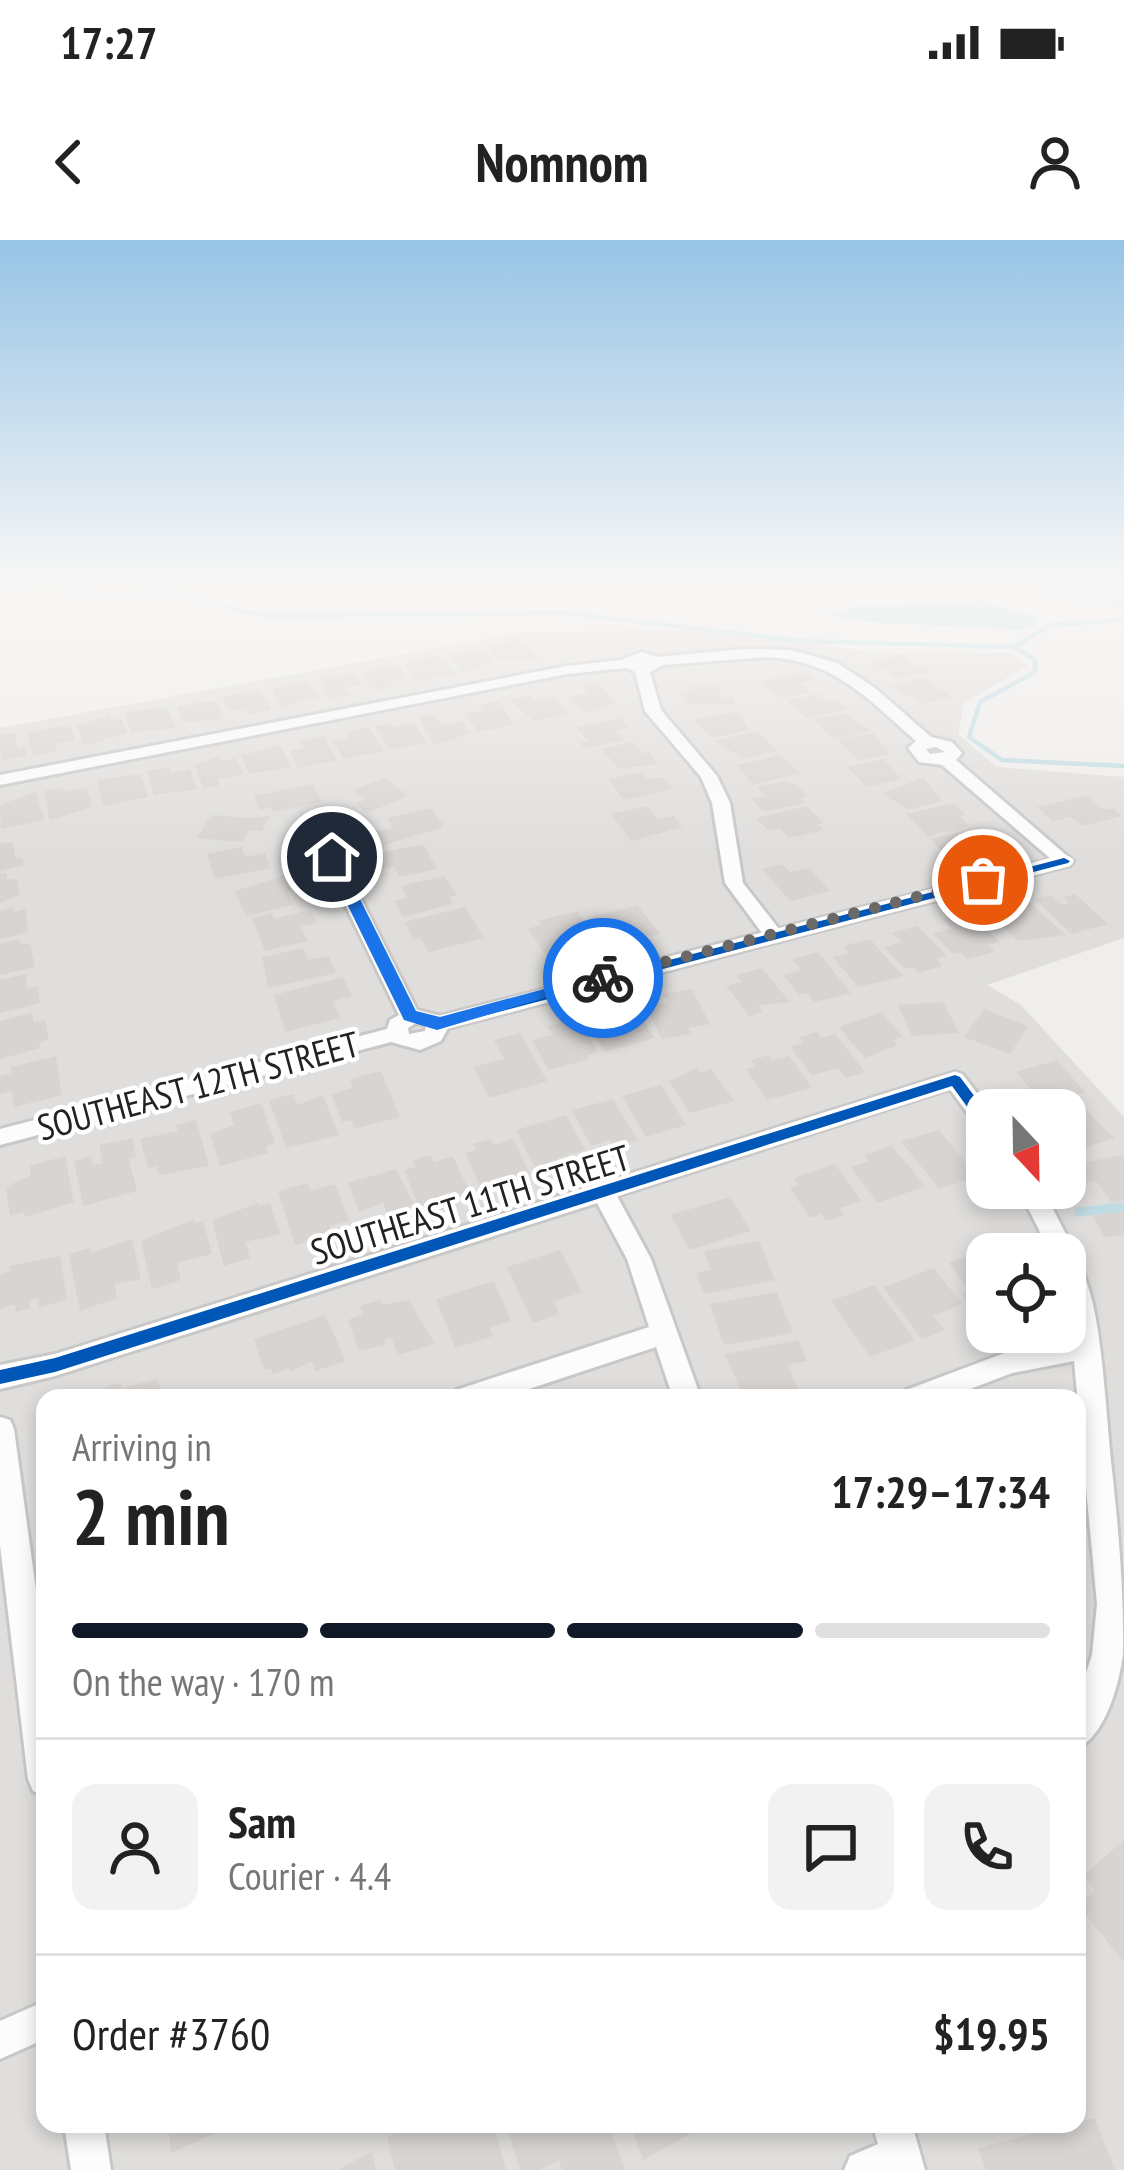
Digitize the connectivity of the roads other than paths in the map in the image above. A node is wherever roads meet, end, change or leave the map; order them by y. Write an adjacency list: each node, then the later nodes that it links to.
1 (556, 672): 4 (street)
2 (643, 672): 6 (street)
3 (841, 672): 6 (street)
4 (0, 780)
5 (320, 835): 7 (street)
6 (773, 935): 7 (street)
7 (403, 1025): 9 (street, SOUTHEAST 12TH STREET)
8 (966, 1095): 10 (street, SOUTHEAST 11TH STREET)
9 (0, 1137)
10 (604, 1194): 11 (street); 14 (street, SOUTHEAST 11TH STREET)
11 (667, 1332): 15 (street); 16 (street)
12 (1058, 1353): 17 (street)
13 (1086, 1353): 20 (street)
14 (0, 1377)
15 (493, 1389)
16 (684, 1389)
17 (940, 1389)
18 (0, 1429): 19 (street)
19 (36, 1709)
20 (1086, 1718)
21 (36, 2024): 22 (street)
22 (0, 2040)
23 (86, 2133): 24 (street)
24 (91, 2170)

